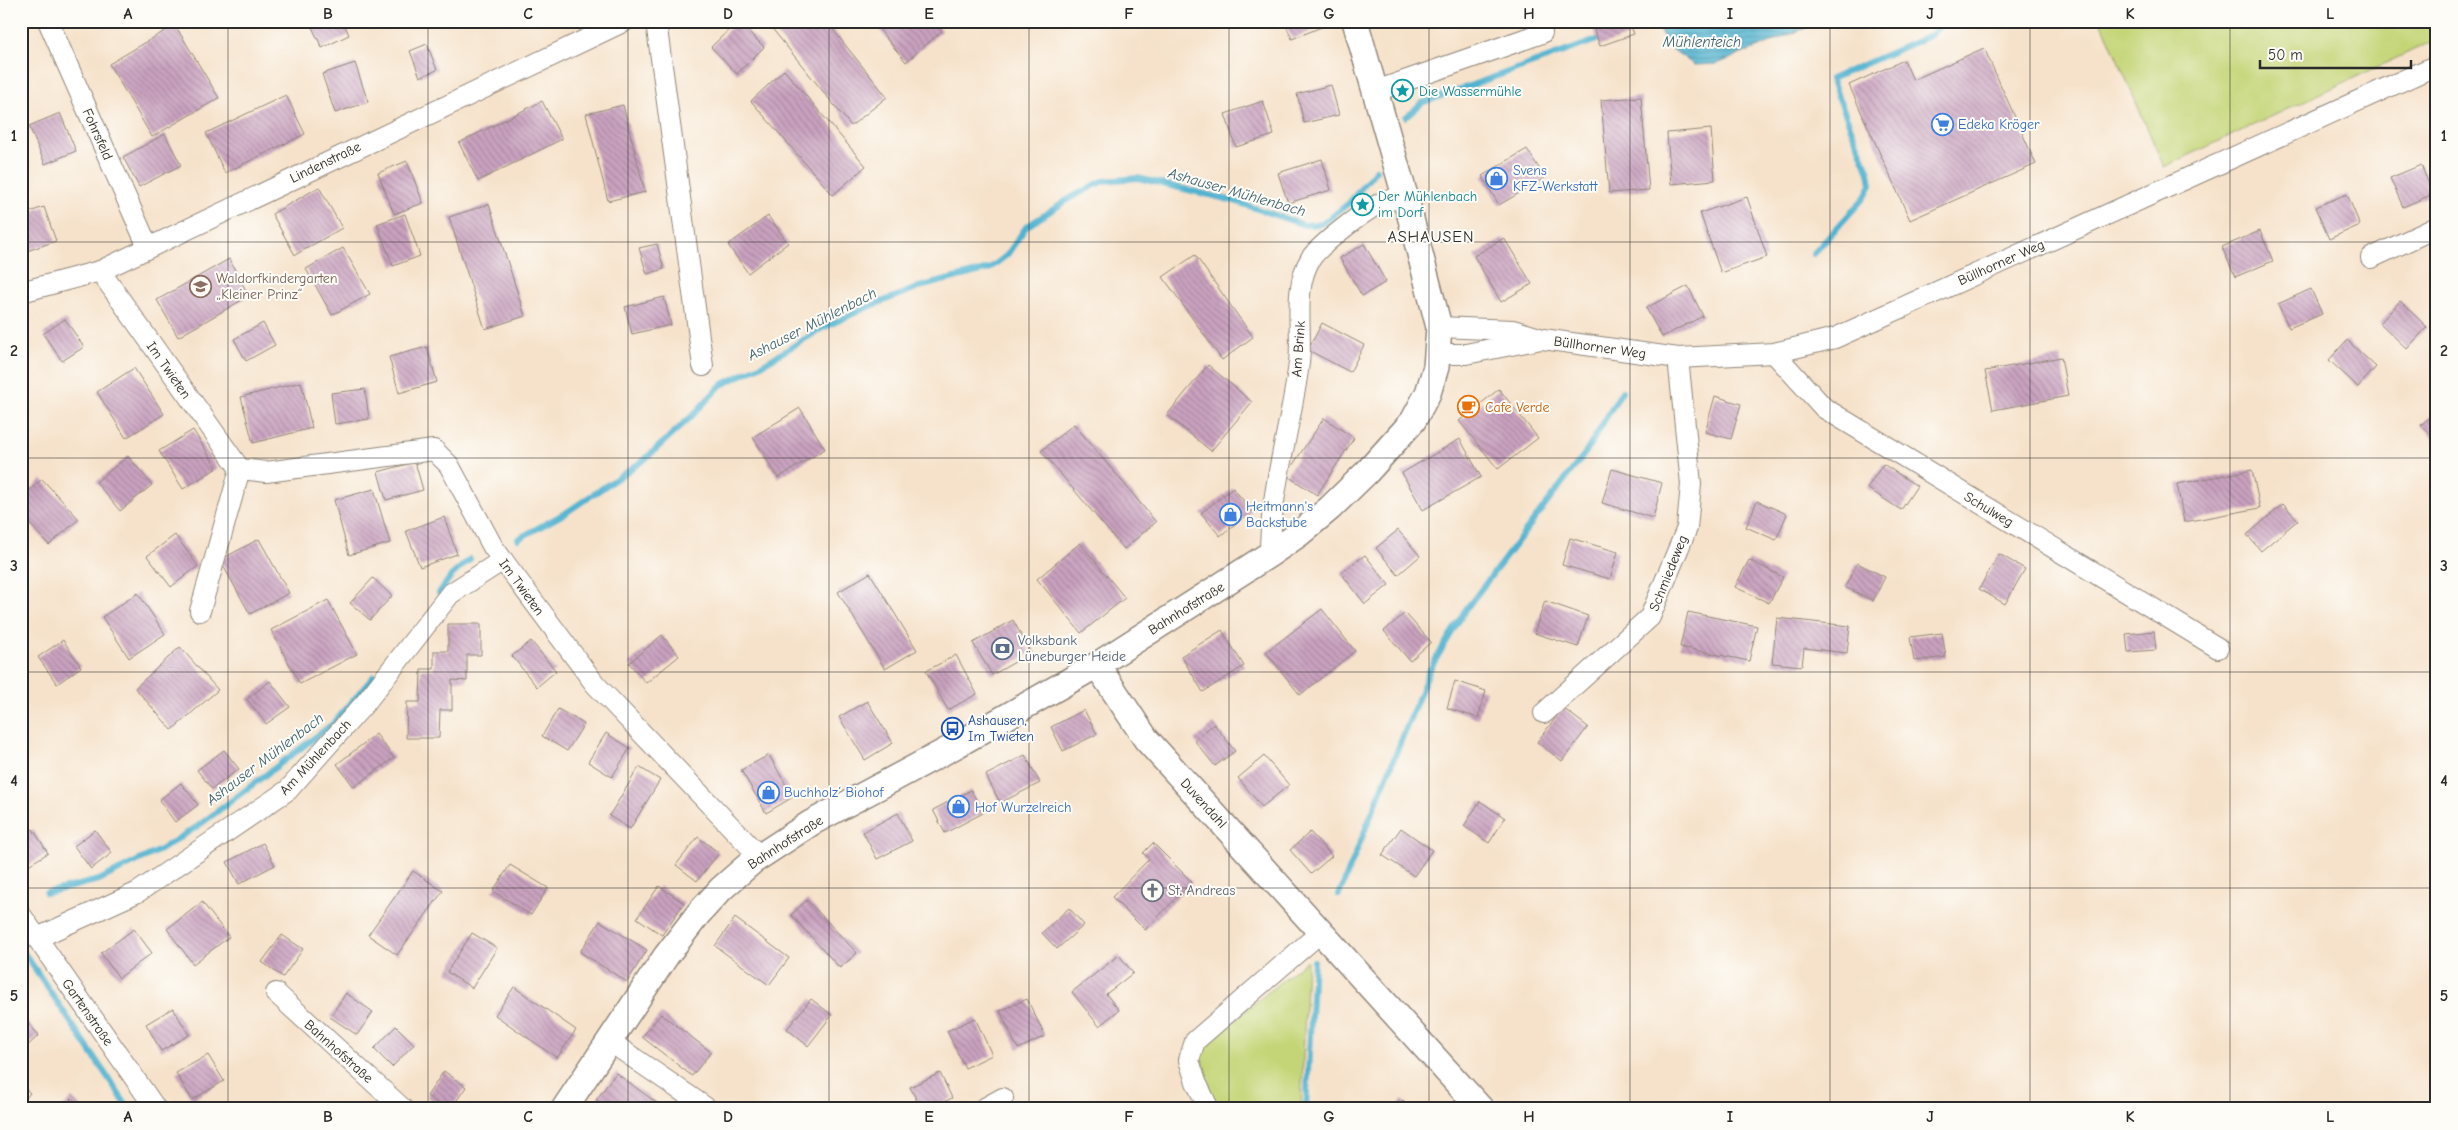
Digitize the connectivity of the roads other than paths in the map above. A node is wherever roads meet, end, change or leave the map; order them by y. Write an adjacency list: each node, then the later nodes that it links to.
1 (48, 21): 10 (street, Fohrsfeld)
2 (625, 21): 10 (street, Lindenstraße)
3 (654, 21): 19 (street)
4 (1355, 21): 7 (street, Bahnhofstraße)
5 (1542, 33): 7 (street)
6 (2437, 65): 16 (street, Büllhorner Weg)
7 (1376, 91): 8 (street, Bahnhofstraße)
8 (1405, 196): 14 (street, Bahnhofstraße); 21 (street, Am Brink)
9 (2437, 227): 11 (street)
10 (148, 247): 12 (street, Lindenstraße)
11 (2371, 258)
12 (100, 271): 13 (street, Lindenstraße); 20 (street, Im Twieten)
13 (21, 292)
14 (1438, 327): 15 (street, Büllhorner Weg); 17 (street, Bahnhofstraße)
15 (1543, 339): 17 (street, Büllhorner Weg); 18 (street, Büllhorner Weg)
16 (1774, 353): 18 (street, Büllhorner Weg); 24 (street, Schulweg)
17 (1438, 354): 21 (street, Bahnhofstraße)
18 (1678, 358): 26 (street, Schmiedeweg)
19 (703, 366)
20 (240, 469): 22 (street, Im Twieten); 23 (street)
21 (1270, 554): 25 (street, Bahnhofstraße)
22 (503, 560): 27 (street, Im Twieten); 30 (street, Am Mühlenbach)
23 (200, 611)
24 (2218, 648)
25 (1097, 665): 27 (street, Bahnhofstraße); 29 (street, Duvendahl)
26 (1544, 713)
27 (759, 856): 32 (street, Bahnhofstraße)
28 (21, 915): 30 (street, Gartenstraße)
29 (1322, 932): 39 (street); 40 (street, Duvendahl)
30 (37, 938): 34 (street, Gartenstraße)
31 (276, 993): 35 (street, Bahnhofstraße)
32 (609, 1041): 36 (street, Bahnhofstraße); 37 (street)
33 (1004, 1098): 38 (street)
34 (156, 1109)
35 (403, 1109)
36 (564, 1109)
37 (708, 1109)
38 (982, 1109)
39 (1209, 1109)
40 (1481, 1109)

